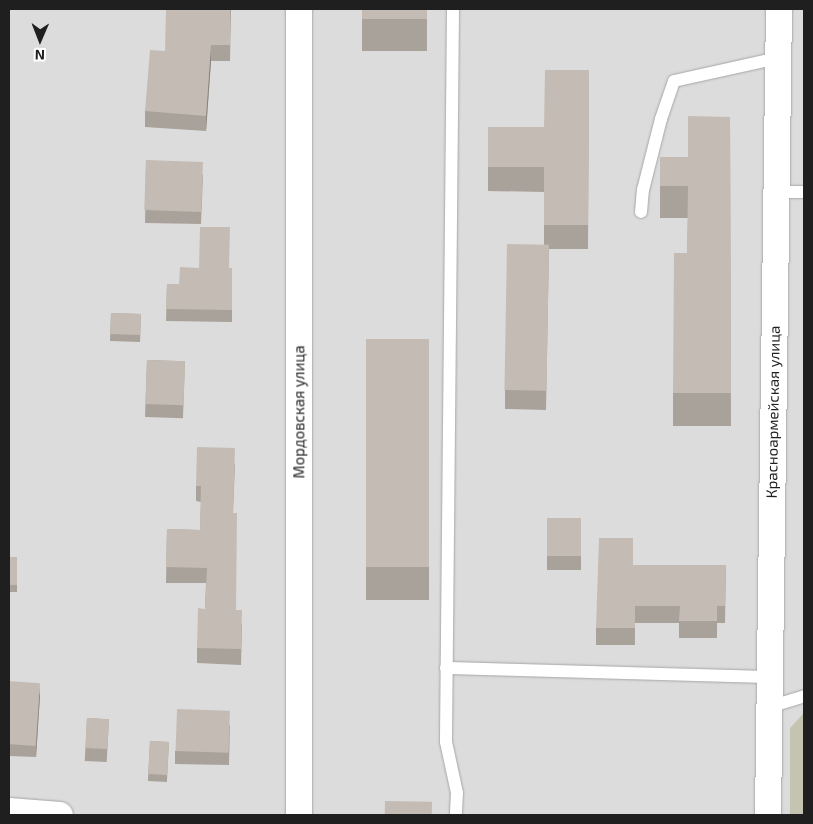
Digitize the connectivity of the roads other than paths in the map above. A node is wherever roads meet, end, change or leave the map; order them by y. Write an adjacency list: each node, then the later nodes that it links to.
1 (299, 9): 14 (street, Мордовская улица)
2 (453, 9): 8 (lane)
3 (779, 9): 4 (street, Красноармейская улица)
4 (778, 58): 5 (street, Красноармейская улица); 7 (lane)
5 (776, 192): 6 (lane); 9 (street, Красноармейская улица)
6 (804, 192)
7 (641, 212)
8 (446, 668): 9 (lane); 15 (lane)
9 (770, 677): 11 (street, Красноармейская улица)
10 (804, 696): 11 (lane)
11 (769, 706): 16 (street, Красноармейская улица)
12 (9, 811): 13 (street)
13 (60, 815)
14 (299, 815)
15 (456, 815)
16 (768, 815)

